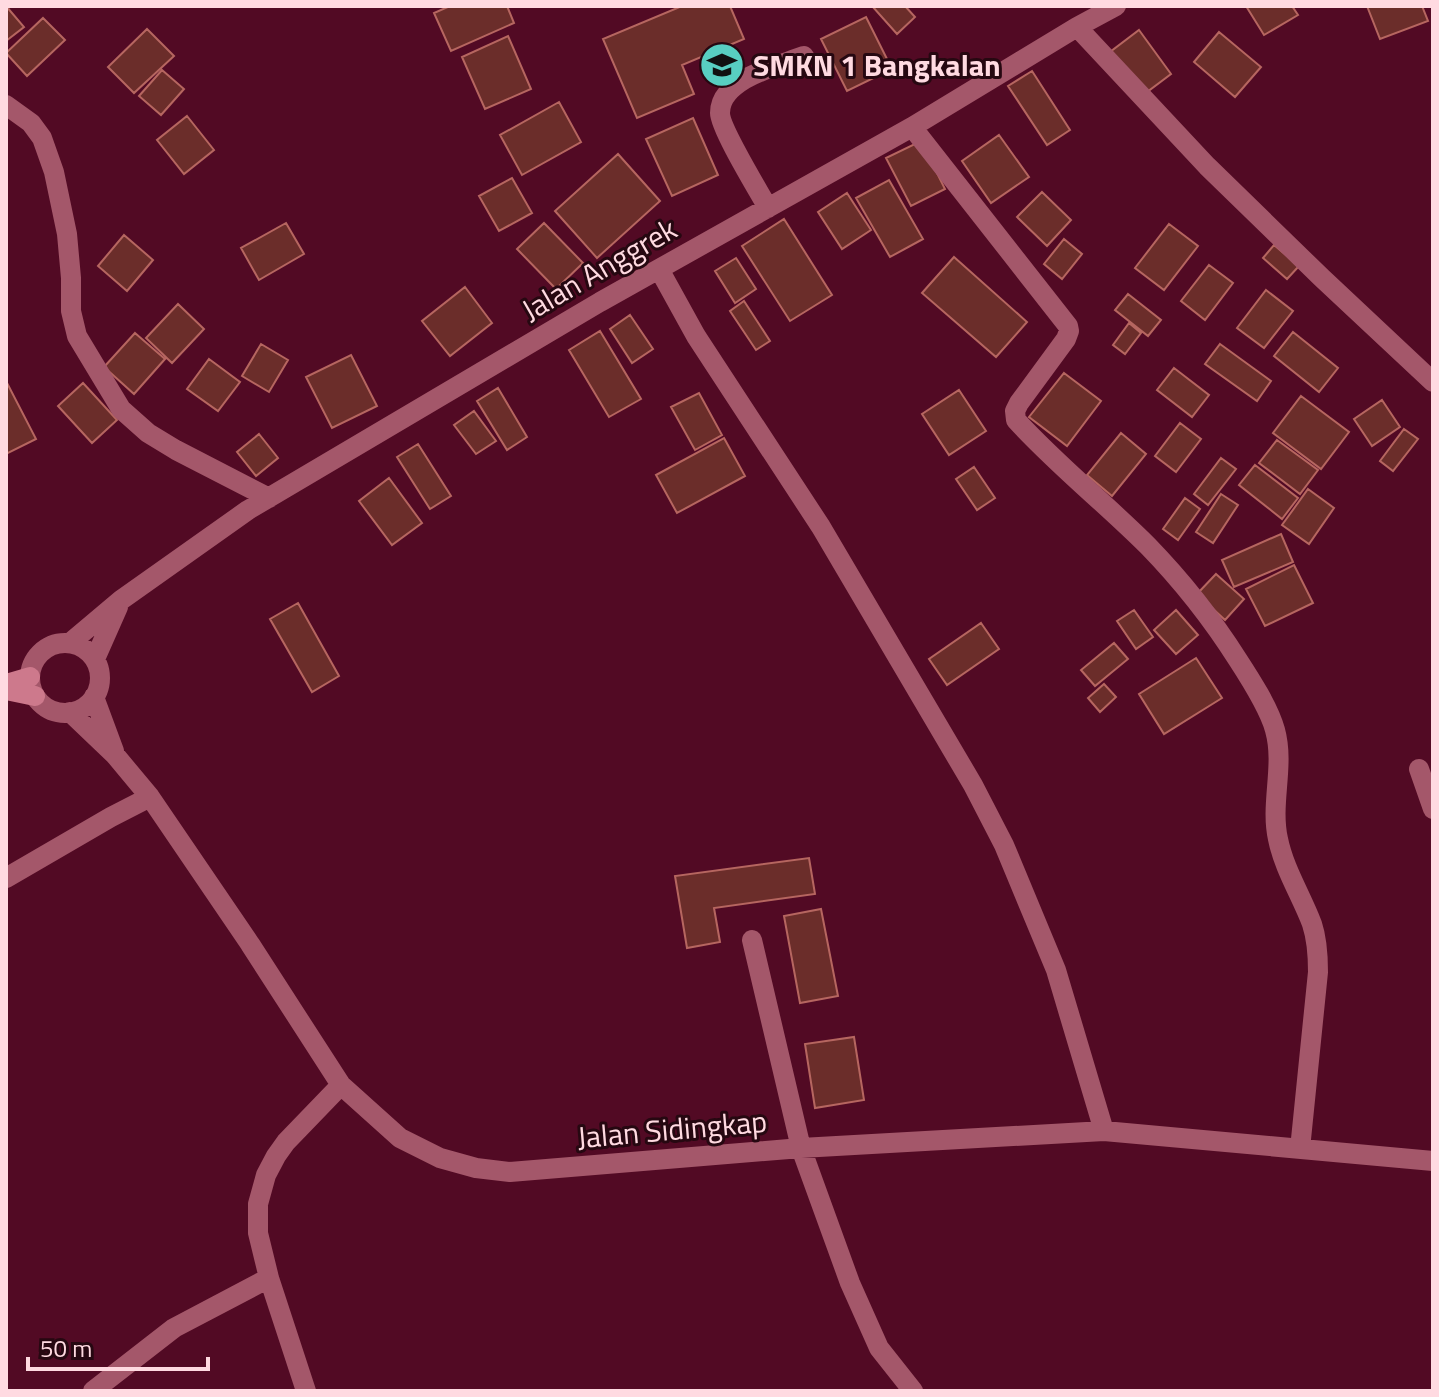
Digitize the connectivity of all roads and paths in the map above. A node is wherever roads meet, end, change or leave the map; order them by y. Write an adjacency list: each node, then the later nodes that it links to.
1 (1116, 6): 2 (street, Jalan Anggrek)
2 (1077, 27): 5 (street, Jalan Anggrek); 8 (street)
3 (804, 56): 6 (street)
4 (6, 105): 9 (street)
5 (912, 127): 6 (street, Jalan Anggrek); 27 (street)
6 (768, 208): 7 (street, Jalan Anggrek)
7 (659, 269): 9 (street, Jalan Anggrek); 25 (street)
8 (1433, 382)
9 (269, 498): 10 (street, Jalan Anggrek)
10 (121, 600): 11 (street, Jalan Anggrek); 12 (street)
11 (70, 643): 12 (street); 14 (street)
12 (95, 659): 16 (street)
13 (6, 684): 14 (main road)
14 (32, 687): 15 (main road); 17 (street)
15 (6, 690)
16 (94, 697): 17 (street); 18 (street, Jalan Sidingkap)
17 (70, 712): 18 (street, Jalan Sidingkap)
18 (115, 755): 20 (street, Jalan Sidingkap)
19 (1419, 769): 21 (street)
20 (150, 797): 22 (street); 24 (street, Jalan Sidingkap)
21 (1433, 809)
22 (6, 878)
23 (752, 940): 26 (street)
24 (341, 1085): 26 (street, Jalan Sidingkap); 29 (street)
25 (1104, 1131): 26 (street, Jalan Sidingkap); 27 (street, Jalan Sidingkap)
26 (801, 1148): 32 (street)
27 (1300, 1149): 28 (street, Jalan Sidingkap)
28 (1433, 1161)
29 (269, 1278): 30 (street); 31 (street)
30 (93, 1391)
31 (306, 1391)
32 (913, 1391)

